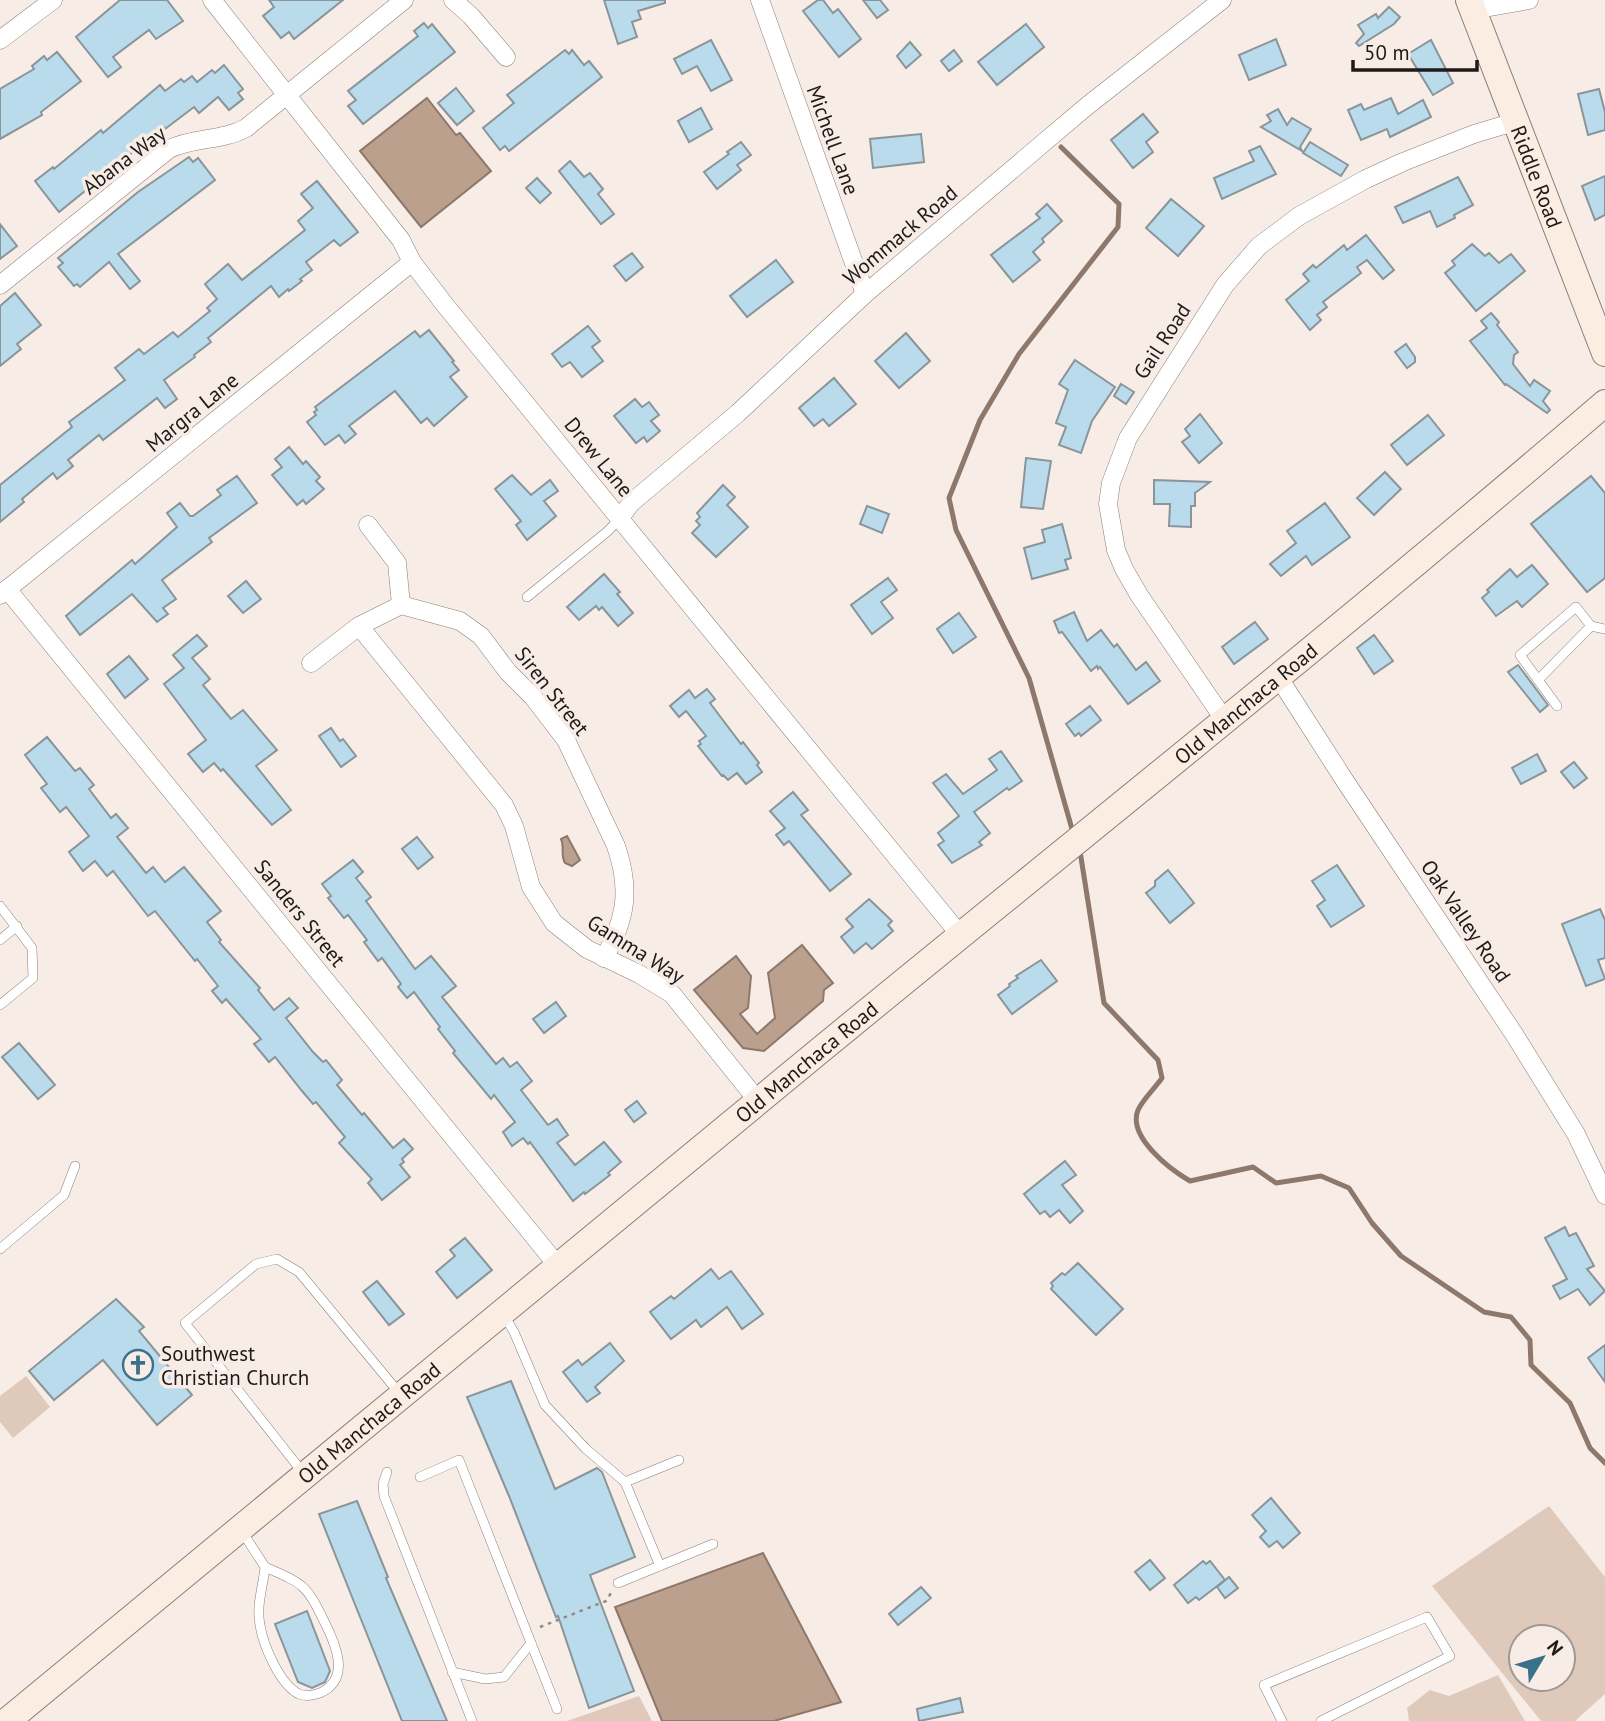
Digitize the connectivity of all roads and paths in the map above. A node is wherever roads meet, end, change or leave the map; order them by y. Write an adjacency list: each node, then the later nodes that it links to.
1 (53, 0): 9 (street)
2 (212, 0): 11 (street, Drew Lane)
3 (404, 0): 11 (street, Abana Way)
4 (453, 0): 10 (street)
5 (760, 0): 15 (street, Michell Lane)
6 (1222, 0): 15 (street, Wommack Road)
7 (1529, 0): 8 (street)
8 (1471, 5): 12 (street, Riddle Road)
9 (0, 40)
10 (506, 58)
11 (286, 96): 13 (street, Drew Lane); 14 (street, Abana Way)
12 (1514, 122): 16 (street, Riddle Road); 30 (street, Gail Road)
13 (412, 262): 18 (street, Drew Lane); 20 (street, Margra Lane)
14 (0, 285)
15 (864, 294): 18 (street, Wommack Road)
16 (1605, 353)
17 (1605, 403): 27 (street, Old Manchaca Road)
18 (620, 518): 21 (lane); 33 (street, Drew Lane)
19 (368, 525): 22 (street)
20 (4, 592): 41 (street, Sanders Street)
21 (527, 597)
22 (401, 605): 23 (street); 35 (street, Siren Street)
23 (359, 626): 26 (street); 35 (street, Gamma Way)
24 (1591, 626): 25 (lane); 28 (lane); 28 (lane)
25 (1605, 629)
26 (311, 663)
27 (1279, 678): 30 (street, Old Manchaca Road); 39 (street, Oak Valley Road)
28 (1538, 680): 29 (lane)
29 (1557, 706)
30 (1226, 722): 33 (street, Old Manchaca Road)
31 (0, 906): 32 (lane)
32 (17, 926): 34 (lane); 36 (lane)
33 (961, 936): 37 (street, Old Manchaca Road)
34 (0, 940)
35 (604, 958): 37 (street, Gamma Way)
36 (0, 1005)
37 (758, 1101): 41 (street, Old Manchaca Road)
38 (75, 1166): 40 (lane)
39 (1605, 1195)
40 (0, 1249)
41 (558, 1266): 42 (street, Old Manchaca Road)
42 (502, 1312): 43 (street, Old Manchaca Road); 48 (lane)
43 (401, 1396): 46 (street, Old Manchaca Road); 46 (lane)
44 (679, 1460): 48 (lane)
45 (387, 1472): 56 (lane)
46 (305, 1475): 49 (street, Old Manchaca Road)
47 (420, 1477): 54 (lane)
48 (625, 1482): 51 (lane)
49 (240, 1528): 52 (lane); 58 (street, Old Manchaca Road)
50 (713, 1544): 51 (lane)
51 (660, 1566): 53 (lane)
52 (265, 1567): 52 (lane)
53 (618, 1583): 54 (path)
54 (527, 1632): 55 (lane)
55 (531, 1643): 56 (lane); 57 (lane)
56 (452, 1672): 59 (lane)
57 (557, 1709)
58 (7, 1721)
59 (472, 1721)
60 (1282, 1721): 61 (lane)
61 (1321, 1721)

